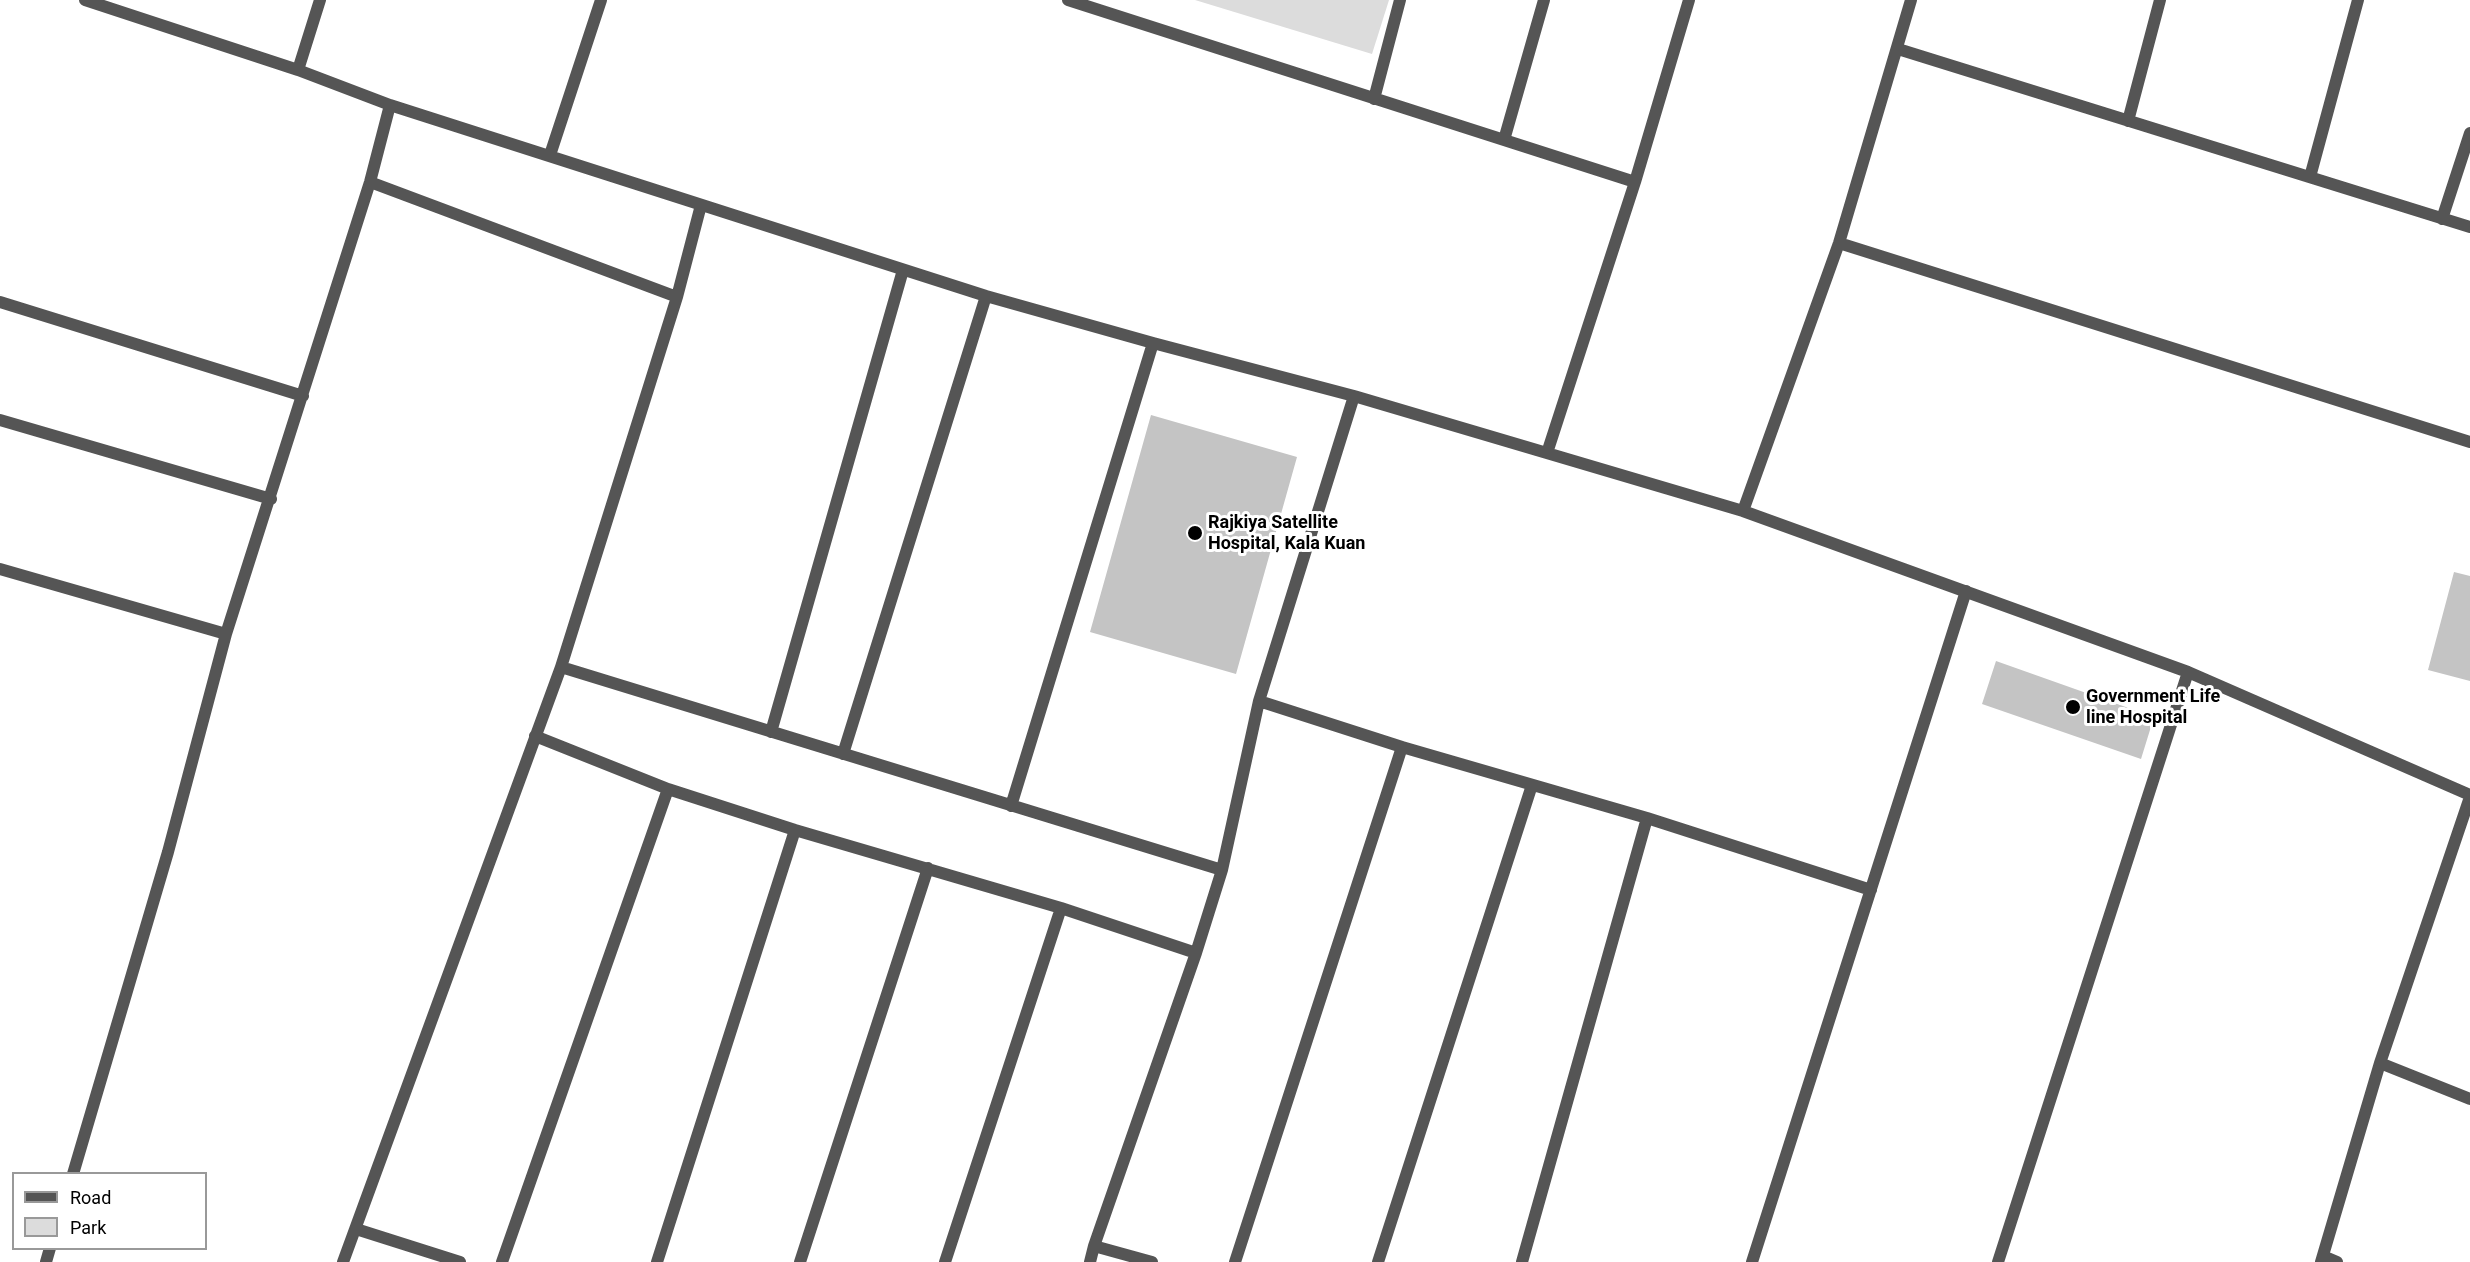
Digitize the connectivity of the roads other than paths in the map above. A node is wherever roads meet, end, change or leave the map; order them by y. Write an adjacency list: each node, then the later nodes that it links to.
1 (85, 0): 11 (street)
2 (320, 0): 14 (street)
3 (601, 0): 20 (street)
4 (1068, 0): 12 (street)
5 (1400, 0): 15 (street)
6 (1544, 0): 19 (street)
7 (1689, 0): 23 (street)
8 (1911, 0): 13 (street)
9 (2160, 0): 17 (street)
10 (2358, 0): 21 (street)
11 (106, 3): 14 (street)
12 (1100, 5): 15 (street)
13 (1898, 49): 17 (street); 27 (street)
14 (298, 70): 16 (street)
15 (1374, 99): 19 (street)
16 (390, 105): 20 (street); 22 (street)
17 (2128, 121): 21 (street)
18 (2470, 133): 25 (street)
19 (1504, 140): 23 (street)
20 (550, 155): 24 (street)
21 (2310, 177): 25 (street)
22 (370, 182): 30 (street); 33 (street)
23 (1635, 183): 37 (street)
24 (701, 205): 28 (street); 30 (street)
25 (2442, 219): 26 (street)
26 (2470, 227)
27 (1839, 243): 36 (street); 39 (street)
28 (903, 270): 29 (street); 46 (street)
29 (986, 296): 32 (street); 49 (street)
30 (677, 297): 43 (street)
31 (0, 302): 33 (street)
32 (1153, 344): 34 (street); 53 (street)
33 (303, 396): 38 (street)
34 (1354, 396): 37 (street); 45 (street)
35 (0, 420): 38 (street)
36 (2470, 442)
37 (1547, 453): 39 (street)
38 (271, 499): 42 (street)
39 (1743, 511): 41 (street)
40 (0, 569): 42 (street)
41 (1966, 591): 44 (street); 58 (street)
42 (226, 633): 63 (street)
43 (561, 667): 46 (street); 47 (street)
44 (2188, 672): 52 (street); 79 (street)
45 (1259, 701): 48 (street); 57 (street)
46 (771, 732): 49 (street)
47 (535, 736): 51 (street); 64 (street)
48 (1402, 747): 50 (street); 75 (street)
49 (843, 754): 53 (street)
50 (1532, 785): 54 (street); 76 (street)
51 (668, 789): 55 (street); 69 (street)
52 (2470, 796): 61 (street)
53 (1011, 806): 57 (street)
54 (1647, 818): 58 (street); 77 (street)
55 (795, 830): 56 (street); 70 (street)
56 (928, 868): 59 (street); 71 (street)
57 (1222, 870): 60 (street)
58 (1871, 890): 78 (street)
59 (1061, 908): 60 (street); 72 (street)
60 (1196, 953): 65 (street)
61 (2380, 1063): 62 (street); 66 (street)
62 (2470, 1098)
63 (73, 1172)
64 (356, 1228): 67 (street); 68 (street)
65 (1094, 1246): 73 (street); 74 (street)
66 (2322, 1259): 80 (street)
67 (343, 1262)
68 (460, 1262)
69 (502, 1262)
70 (657, 1262)
71 (800, 1262)
72 (945, 1262)
73 (1090, 1262)
74 (1152, 1262)
75 (1235, 1262)
76 (1378, 1262)
77 (1522, 1262)
78 (1752, 1262)
79 (1998, 1262)
80 (2337, 1262)

